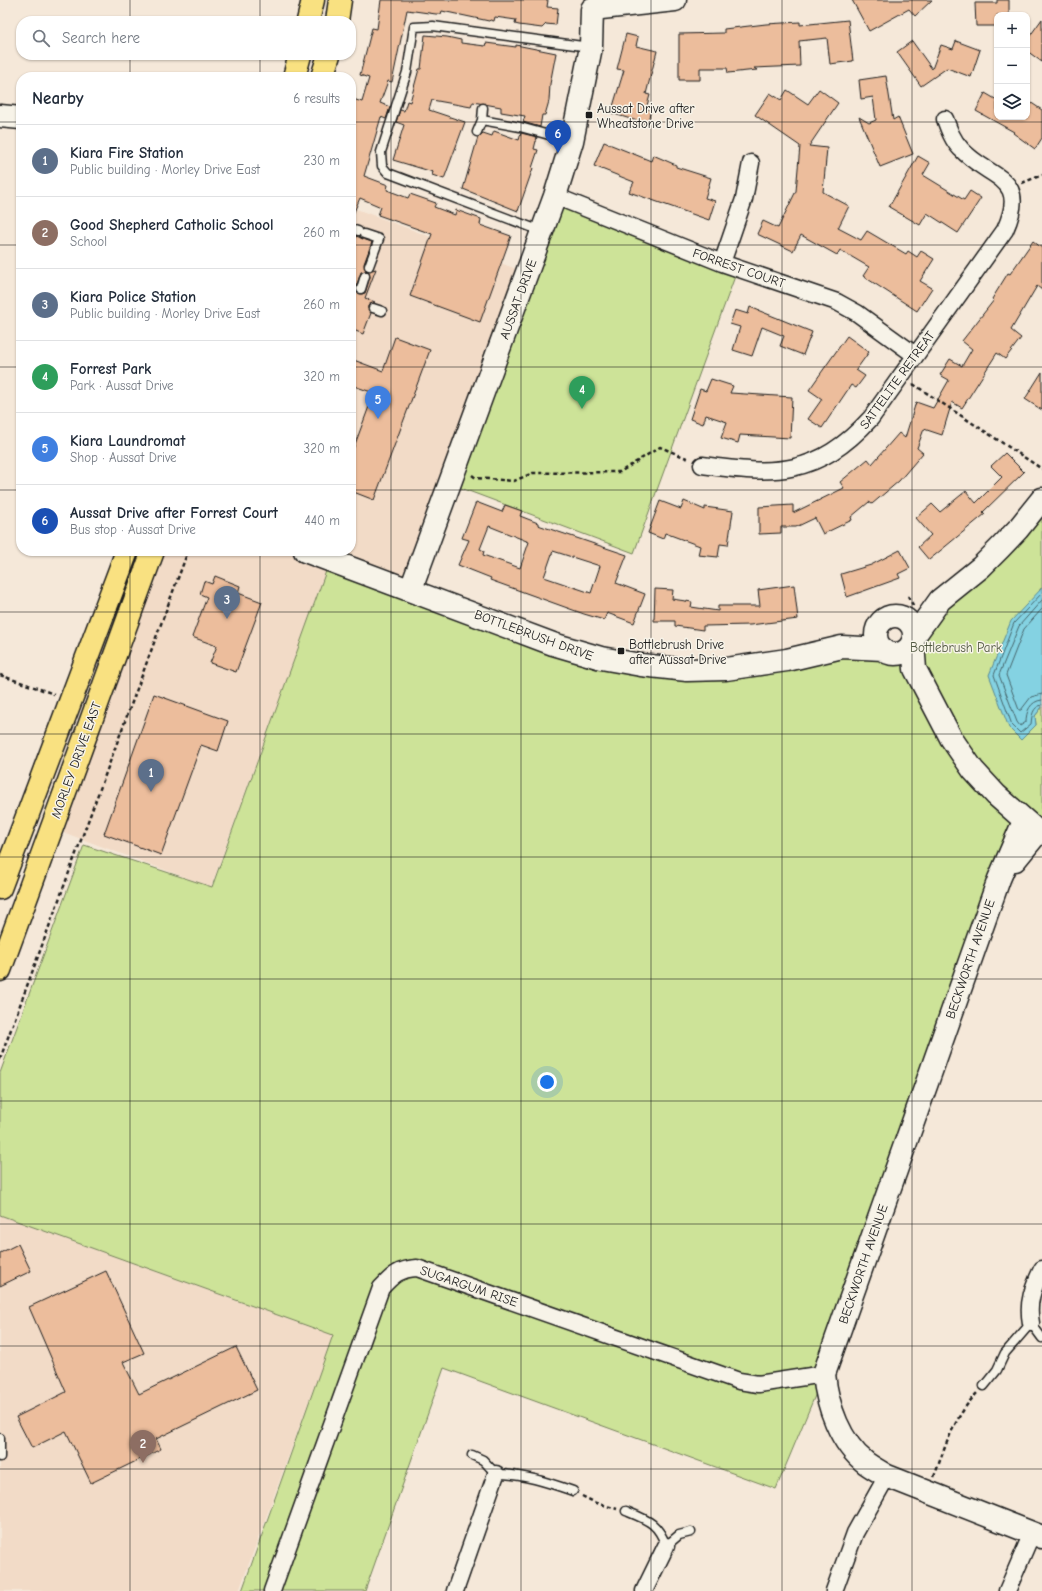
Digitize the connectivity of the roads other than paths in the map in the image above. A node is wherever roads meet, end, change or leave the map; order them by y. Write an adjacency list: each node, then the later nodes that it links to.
1 (313, 0): 5 (main road)
2 (340, 0): 6 (main road)
3 (674, 0): 4 (street)
4 (591, 5): 7 (street, AUSSAT DRIVE)
5 (309, 16)
6 (338, 16)
7 (591, 47): 18 (street, AUSSAT DRIVE); 22 (lane)
8 (299, 60): 10 (main road)
9 (327, 60): 11 (main road)
10 (295, 72)
11 (324, 72)
12 (483, 108): 15 (lane)
13 (0, 116): 14 (street)
14 (16, 118)
15 (482, 120): 17 (lane); 18 (lane)
16 (945, 120): 29 (street, SATTELITE RETREAT)
17 (477, 132)
18 (572, 141): 20 (street, AUSSAT DRIVE)
19 (751, 164): 23 (street)
20 (555, 196): 22 (street, AUSSAT DRIVE); 23 (street, FORREST COURT)
21 (358, 231): 24 (lane)
22 (542, 232): 35 (street, AUSSAT DRIVE)
23 (722, 263): 29 (street, FORREST COURT)
24 (369, 266)
25 (365, 276): 26 (lane)
26 (361, 289)
27 (373, 308): 28 (lane)
28 (382, 311)
29 (915, 355): 30 (street, SATTELITE RETREAT)
30 (702, 465)
31 (1042, 499): 36 (street)
32 (125, 556): 42 (main road, MORLEY DRIVE EAST)
33 (151, 556): 41 (main road, MORLEY DRIVE EAST)
34 (319, 556): 35 (street, BOTTLEBRUSH DRIVE)
35 (411, 589): 40 (street, BOTTLEBRUSH DRIVE)
36 (940, 600): 37 (street); 39 (street)
37 (901, 616): 38 (street); 39 (street)
38 (879, 624): 39 (street); 40 (street, BOTTLEBRUSH DRIVE)
39 (901, 645): 40 (street, BOTTLEBRUSH DRIVE); 44 (street)
40 (842, 647)
41 (117, 650): 42 (main road); 43 (main road, MORLEY DRIVE EAST)
42 (80, 675): 45 (main road, MORLEY DRIVE EAST)
43 (54, 820): 45 (main road); 47 (main road, MORLEY DRIVE EAST)
44 (1035, 830): 51 (street, BECKWORTH AVENUE)
45 (19, 838): 46 (main road, MORLEY DRIVE EAST)
46 (0, 888)
47 (0, 970)
48 (1042, 1269): 49 (street)
49 (1031, 1323): 50 (lane); 52 (lane)
50 (1042, 1338)
51 (824, 1374): 57 (street, BECKWORTH AVENUE); 63 (street, SUGARGUM RISE)
52 (984, 1386)
53 (0, 1438): 55 (lane)
54 (472, 1455): 56 (lane)
55 (0, 1457)
56 (496, 1474): 58 (lane); 64 (street)
57 (888, 1476): 61 (street, BECKWORTH AVENUE); 66 (street)
58 (573, 1491)
59 (626, 1511): 62 (lane)
60 (691, 1532): 62 (lane)
61 (1037, 1535): 67 (street)
62 (666, 1546): 65 (street)
63 (272, 1591)
64 (455, 1591)
65 (644, 1591)
66 (834, 1591)
67 (1007, 1591)

